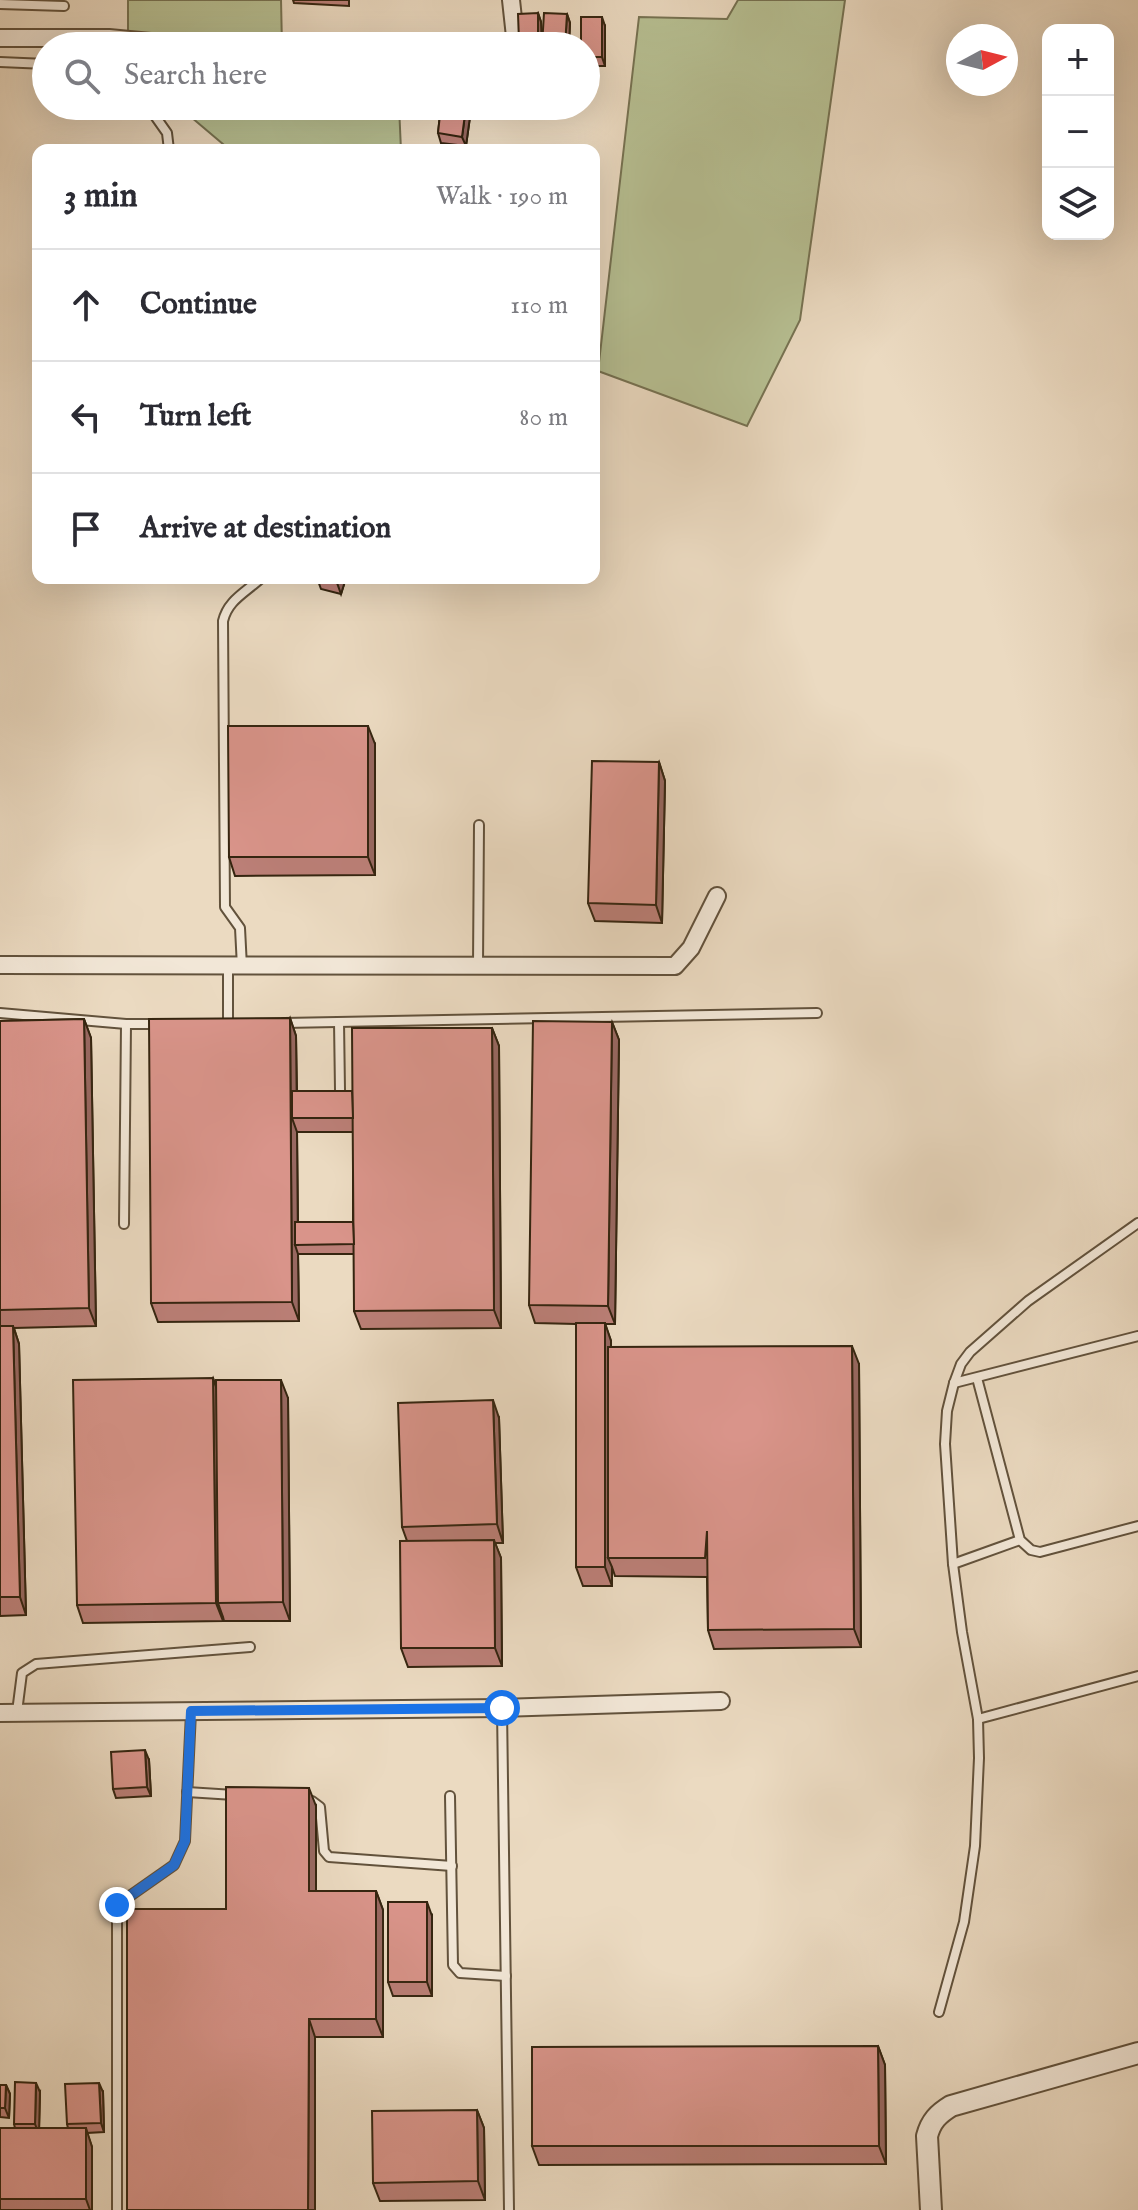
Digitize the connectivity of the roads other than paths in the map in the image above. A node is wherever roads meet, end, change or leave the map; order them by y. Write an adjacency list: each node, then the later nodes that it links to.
1 (511, 0): 4 (street)
2 (0, 4): 3 (lane)
3 (64, 6)
4 (514, 32)
5 (0, 38): 6 (street)
6 (32, 38)
7 (0, 62): 8 (lane)
8 (32, 63)
9 (158, 120): 10 (lane)
10 (168, 144)
11 (253, 584): 15 (lane)
12 (479, 825): 16 (lane)
13 (717, 896): 16 (street)
14 (0, 965): 15 (street)
15 (235, 966): 16 (street); 24 (lane)
16 (478, 966)
17 (0, 1013): 21 (lane)
18 (817, 1013): 19 (lane)
19 (339, 1022): 20 (lane); 26 (lane)
20 (275, 1023)
21 (126, 1024): 22 (lane); 28 (lane)
22 (169, 1024)
23 (213, 1024): 24 (lane)
24 (228, 1024): 25 (lane)
25 (243, 1024)
26 (340, 1090)
27 (1138, 1223): 31 (lane)
28 (124, 1224)
29 (1138, 1336): 30 (lane)
30 (977, 1378): 31 (lane); 33 (lane)
31 (954, 1383): 34 (lane)
32 (1138, 1526): 33 (lane)
33 (1020, 1540): 34 (lane)
34 (953, 1564): 41 (lane)
35 (250, 1647): 40 (lane)
36 (1138, 1676): 41 (lane)
37 (721, 1701): 38 (street)
38 (502, 1708): 39 (street); 47 (lane)
39 (191, 1711): 40 (street); 42 (lane)
40 (8, 1713)
41 (978, 1719): 48 (lane)
42 (187, 1792): 43 (lane); 50 (lane)
43 (247, 1796)
44 (450, 1796): 46 (lane)
45 (291, 1799): 46 (lane)
46 (452, 1866): 47 (lane)
47 (506, 1976): 51 (lane)
48 (939, 2012)
49 (1138, 2053): 52 (street)
50 (117, 2210)
51 (509, 2210)
52 (931, 2210)

